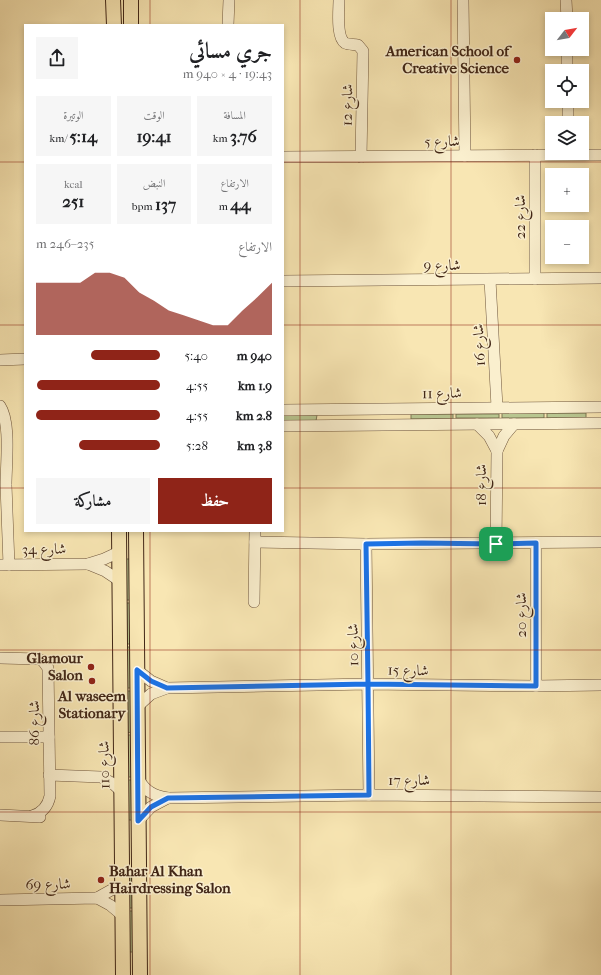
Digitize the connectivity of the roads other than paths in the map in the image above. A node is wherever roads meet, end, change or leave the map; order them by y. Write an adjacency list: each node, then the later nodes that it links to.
1 (113, 0): 8 (main road)
2 (131, 0): 9 (main road)
3 (229, 0): 10 (street)
4 (339, 0): 16 (street, شارع 12)
5 (463, 0): 15 (street)
6 (566, 0): 7 (street)
7 (566, 12)
8 (114, 24)
9 (131, 24)
10 (228, 24)
11 (535, 155): 12 (street, شارع 5); 15 (street, شارع 5); 19 (street, شارع 22)
12 (545, 155)
13 (589, 155): 14 (street, شارع 5)
14 (601, 155)
15 (465, 156): 16 (street, شارع 5)
16 (361, 157): 17 (street, شارع 5)
17 (284, 158)
18 (601, 278): 19 (street, شارع 9)
19 (535, 279): 20 (street, شارع 9)
20 (490, 280): 21 (street, شارع 9); 26 (street, شارع 16)
21 (284, 281)
22 (24, 359): 23 (street)
23 (0, 360)
24 (0, 406): 35 (street)
25 (601, 407): 26 (street, شارع 11)
26 (497, 408): 27 (street, شارع 11)
27 (372, 409): 28 (street, شارع 11); 33 (street)
28 (284, 410)
29 (599, 421): 31 (street)
30 (477, 424): 31 (street); 33 (street); 34 (street, شارع 18)
31 (514, 424): 34 (street, شارع 18)
32 (284, 426): 33 (street)
33 (320, 426)
34 (496, 451): 43 (street, شارع 18)
35 (3, 483): 46 (street)
36 (119, 532): 44 (main road, شارع 110)
37 (136, 532): 50 (main road)
38 (254, 532): 39 (street)
39 (255, 542): 42 (street); 48 (street)
40 (601, 542): 41 (street)
41 (536, 543): 43 (street); 53 (street, شارع 20)
42 (366, 544): 43 (street); 51 (street, شارع 10)
43 (496, 544)
44 (119, 552): 45 (street, شارع 34); 47 (main road, شارع 110)
45 (88, 564): 46 (street, شارع 34); 47 (street, شارع 34)
46 (4, 565)
47 (120, 581): 58 (main road, شارع 110)
48 (254, 602)
49 (0, 658): 57 (street, شارع 86)
50 (137, 670): 54 (street, شارع 15); 55 (main road)
51 (368, 684): 53 (street, شارع 15); 54 (street, شارع 15); 63 (street, شارع 10)
52 (601, 685): 53 (street, شارع 15)
53 (536, 686)
54 (167, 688): 55 (street, شارع 15)
55 (138, 706): 61 (main road)
56 (0, 737): 57 (street)
57 (48, 737): 59 (street, شارع 86)
58 (121, 765): 60 (street); 62 (main road, شارع 110)
59 (49, 775): 60 (street); 66 (street, شارع 86)
60 (101, 777): 62 (street)
61 (138, 780): 65 (street, شارع 17); 67 (main road)
62 (121, 791): 68 (main road, شارع 110)
63 (369, 795): 64 (street, شارع 17); 65 (street, شارع 17)
64 (601, 797)
65 (168, 798): 67 (street, شارع 17)
66 (0, 815)
67 (138, 821): 73 (main road)
68 (122, 884): 69 (street, شارع 69); 71 (main road, شارع 110)
69 (97, 898): 70 (street, شارع 69); 71 (street)
70 (0, 900)
71 (122, 915): 72 (main road, شارع 110)
72 (123, 975)
73 (140, 975)

